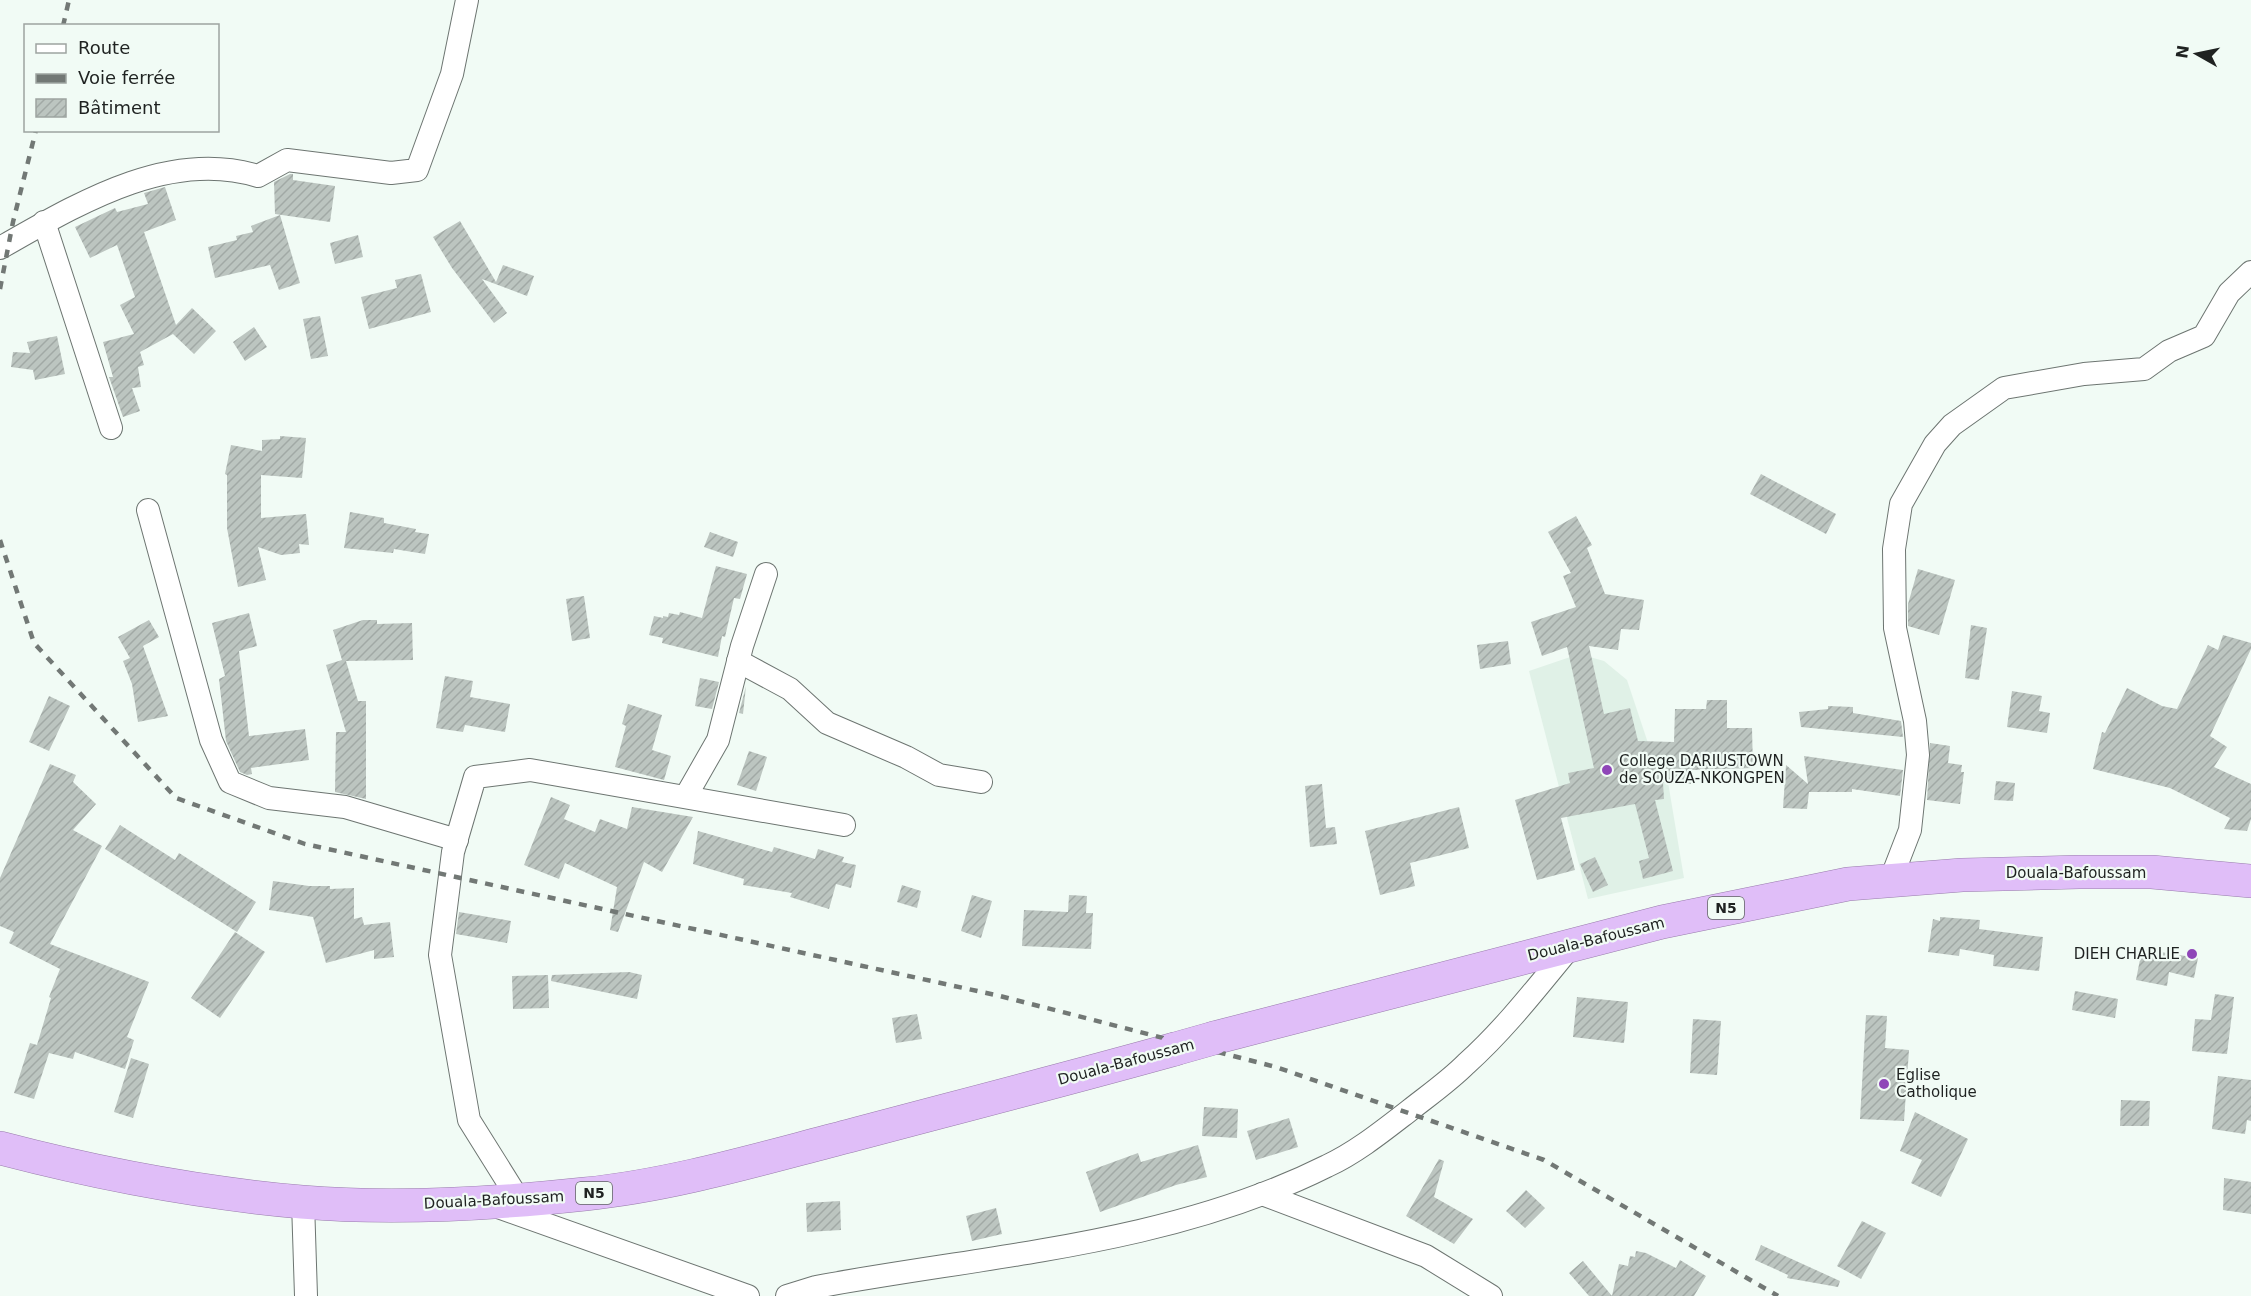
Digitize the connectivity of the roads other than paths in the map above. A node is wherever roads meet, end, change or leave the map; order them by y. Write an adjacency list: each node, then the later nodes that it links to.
1 (467, 0): 2 (street)
2 (44, 222): 3 (street); 5 (street)
3 (0, 248)
4 (2251, 272): 13 (street)
5 (111, 428)
6 (148, 510): 12 (street)
7 (766, 574): 8 (street)
8 (738, 661): 9 (street); 10 (street)
9 (981, 782)
10 (686, 796): 11 (street); 12 (street)
11 (844, 825)
12 (457, 840): 18 (street)
13 (1891, 879): 14 (highway, Douala-Bafoussam / N5); 15 (highway, Douala-Bafoussam / N5)
14 (2251, 882)
15 (1572, 945): 17 (street); 18 (highway, Douala-Bafoussam / N5, bridge)
16 (0, 1148): 19 (highway, Douala-Bafoussam / N5)
17 (1262, 1194): 24 (street); 25 (street)
18 (519, 1200): 20 (highway, Douala-Bafoussam / N5)
19 (303, 1202): 20 (highway, Douala-Bafoussam / N5); 22 (street)
20 (485, 1203): 21 (street)
21 (706, 1289): 23 (street)
22 (306, 1296)
23 (748, 1296)
24 (788, 1296)
25 (1491, 1296)

